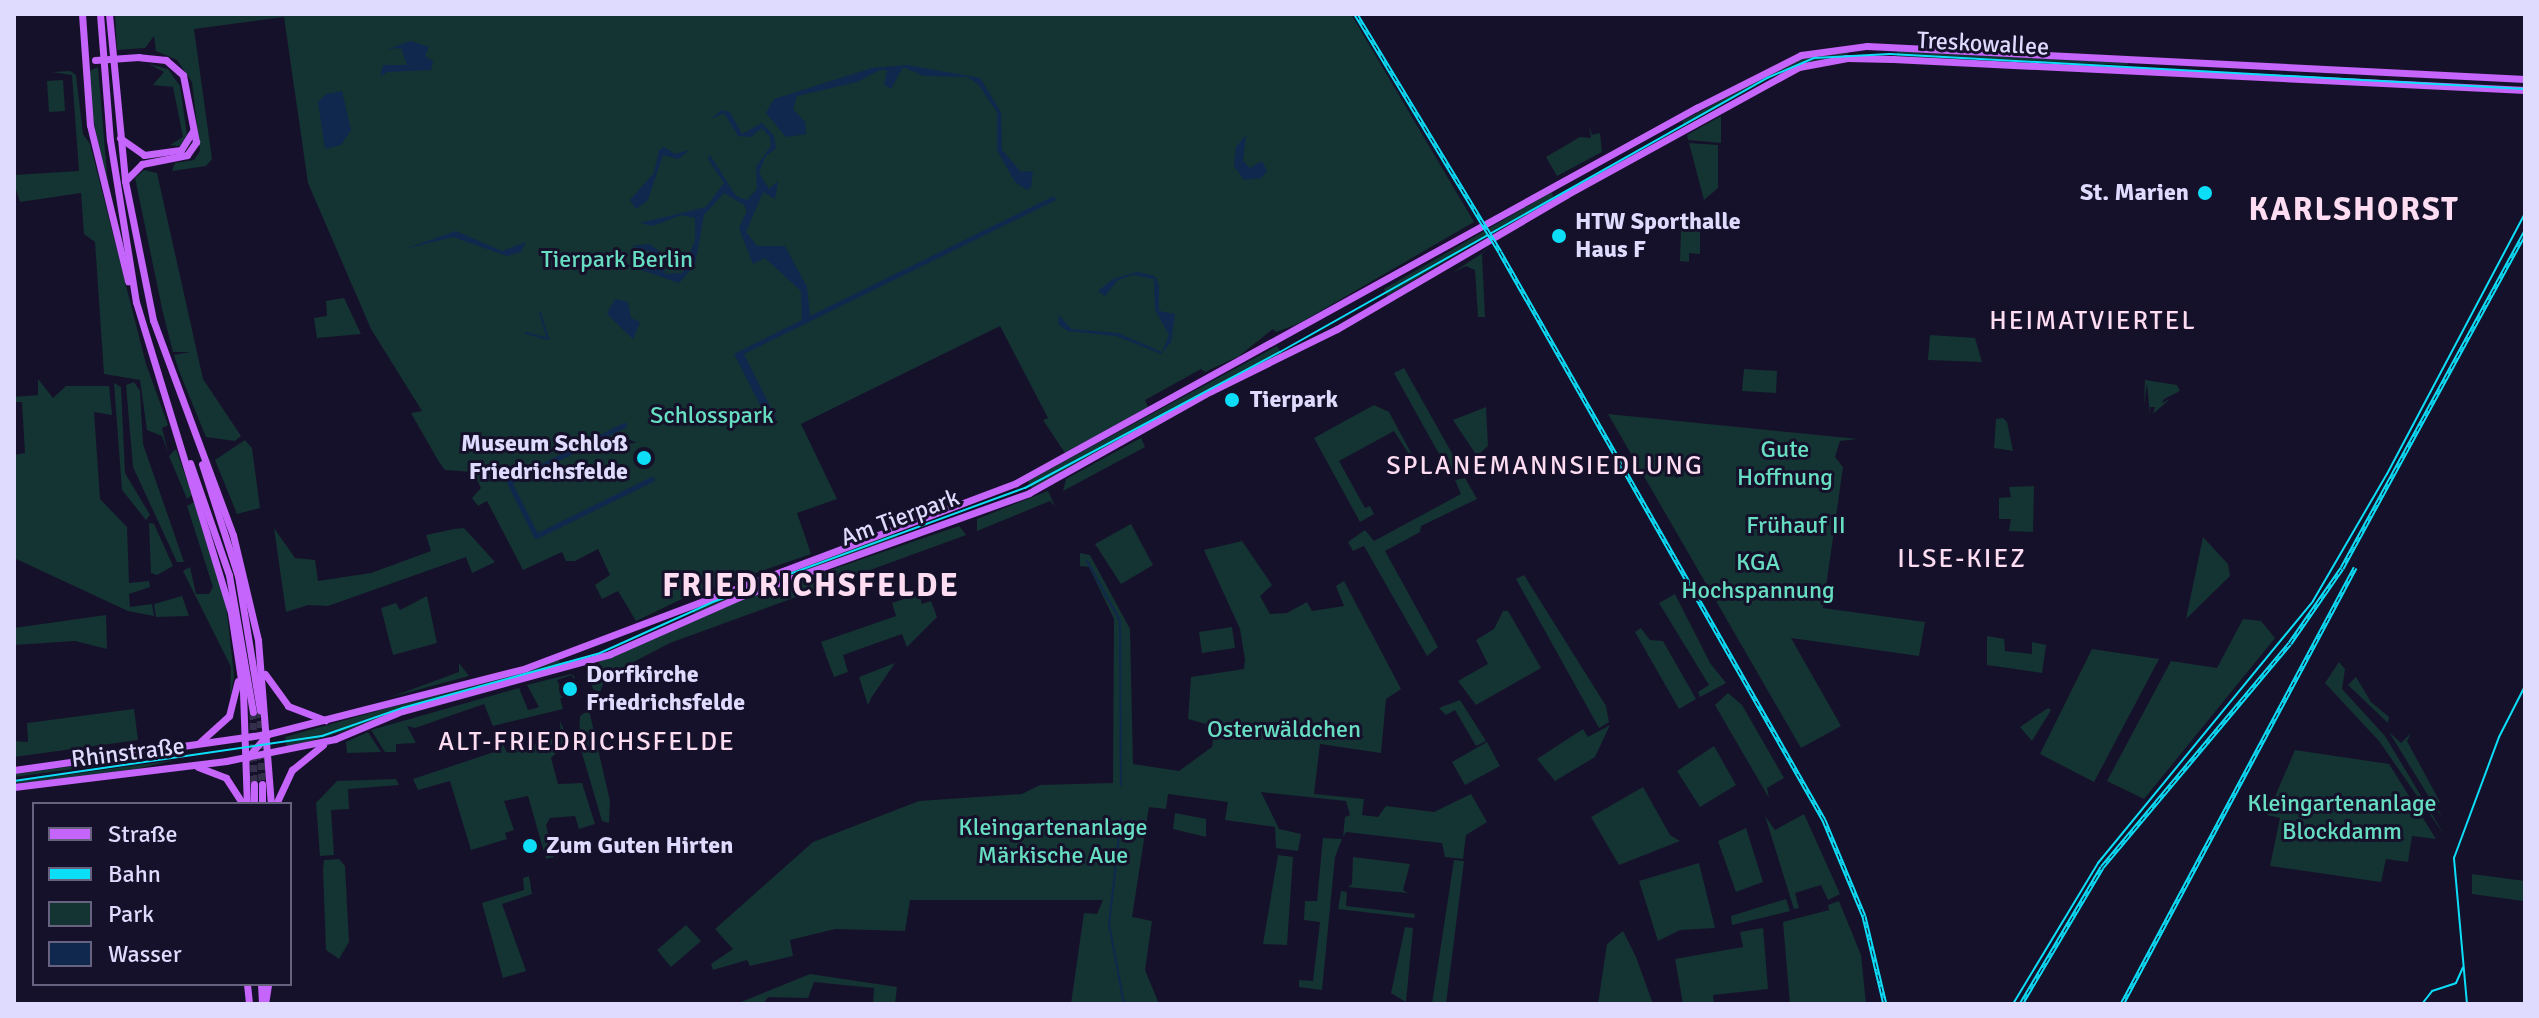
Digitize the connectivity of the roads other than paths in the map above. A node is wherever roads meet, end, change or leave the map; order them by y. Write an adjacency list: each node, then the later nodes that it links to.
1 (82, 14): 4 (main road)
2 (100, 14): 12 (main road)
3 (109, 14): 8 (main road)
4 (83, 61): 7 (main road, bridge); 12 (main road)
5 (2525, 79): 10 (main road, Treskowallee)
6 (2525, 90): 11 (main road, Treskowallee)
7 (193, 129): 8 (main road); 9 (main road)
8 (120, 137): 9 (main road)
9 (125, 181): 13 (main road)
10 (1485, 227): 17 (main road, Am Tierpark)
11 (1484, 241): 20 (main road, Am Tierpark)
12 (136, 302): 14 (main road)
13 (196, 445): 14 (main road); 15 (main road)
14 (183, 451): 16 (main road)
15 (262, 667): 17 (main road); 18 (main road)
16 (240, 669): 19 (main road); 21 (main road)
17 (327, 721): 18 (main road, Am Tierpark)
18 (268, 734): 19 (main road, Am Tierpark); 22 (main road); 23 (main road)
19 (246, 738): 21 (main road, Rhinstraße); 22 (main road); 24 (main road)
20 (335, 739): 23 (main road, Am Tierpark); 33 (main road)
21 (195, 746): 26 (main road, Rhinstraße)
22 (258, 746): 23 (main road); 24 (main road)
23 (269, 754): 24 (main road, Am Tierpark); 32 (main road)
24 (247, 758): 25 (main road, Rhinstraße); 29 (main road)
25 (183, 766): 27 (main road, Rhinstraße); 28 (main road)
26 (14, 770)
27 (14, 787)
28 (244, 802)
29 (245, 802)
30 (254, 802): 31 (main road)
31 (262, 802)
32 (273, 802)
33 (274, 802)

